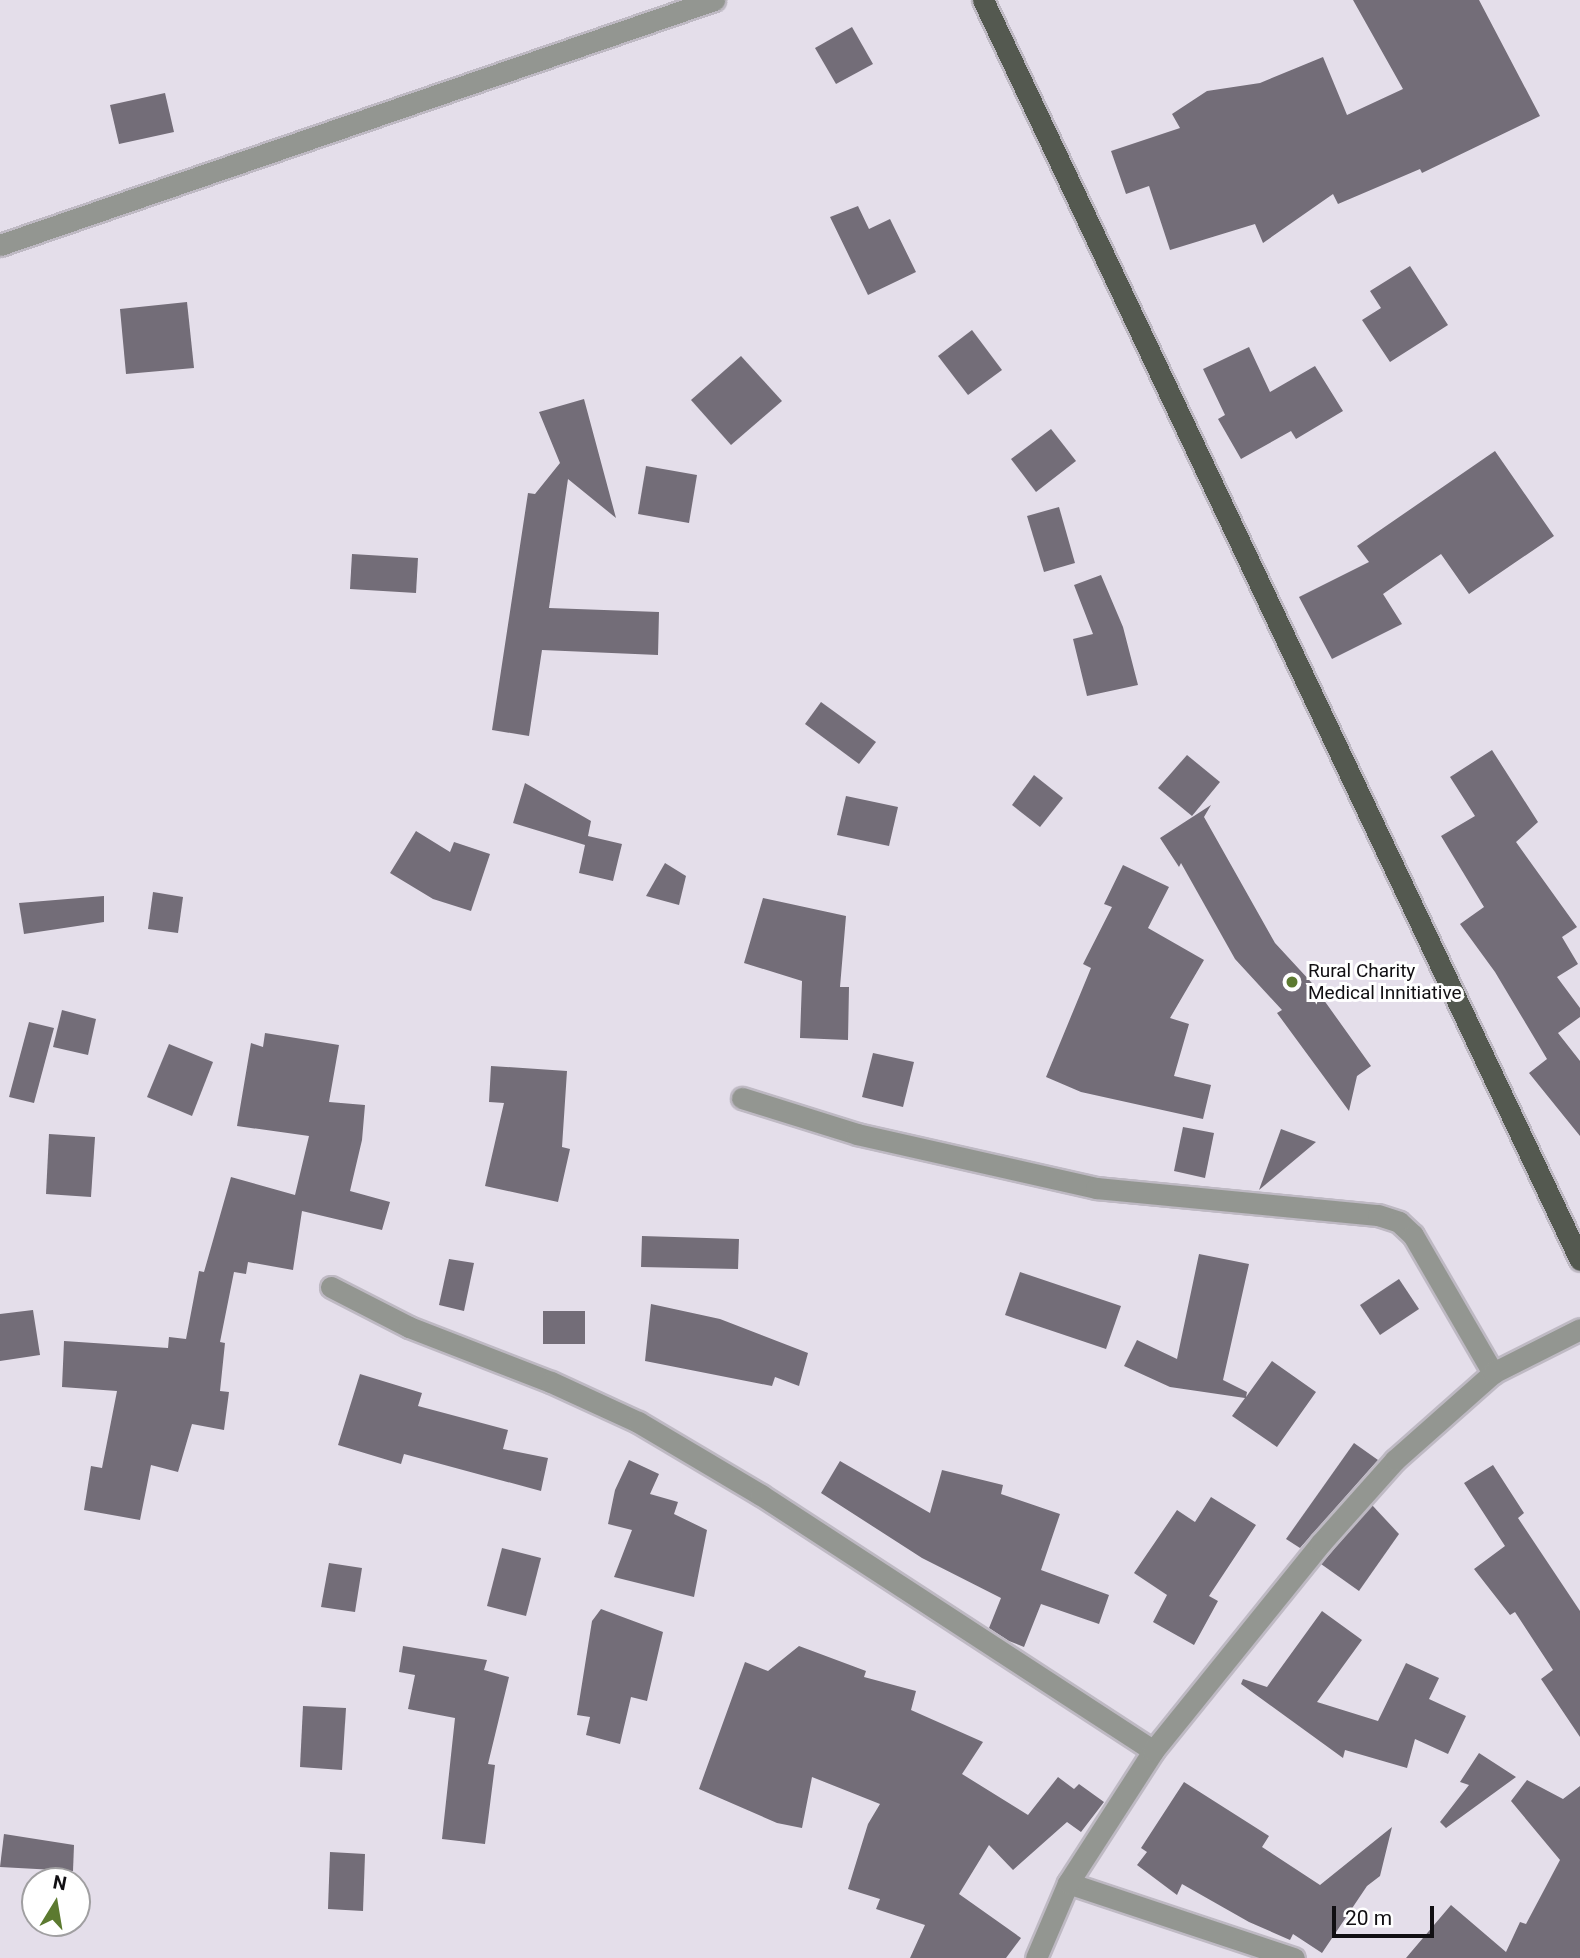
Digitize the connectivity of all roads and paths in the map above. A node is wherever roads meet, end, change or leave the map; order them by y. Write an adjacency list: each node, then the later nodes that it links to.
1 (714, 0): 3 (street)
2 (983, 0): 5 (main road)
3 (0, 245)
4 (742, 1098): 8 (street)
5 (1580, 1260)
6 (331, 1287): 9 (street)
7 (1580, 1329): 8 (street)
8 (1493, 1373): 9 (street)
9 (1153, 1751): 10 (street)
10 (1068, 1884): 11 (street); 12 (street)
11 (1036, 1958)
12 (1294, 1958)

